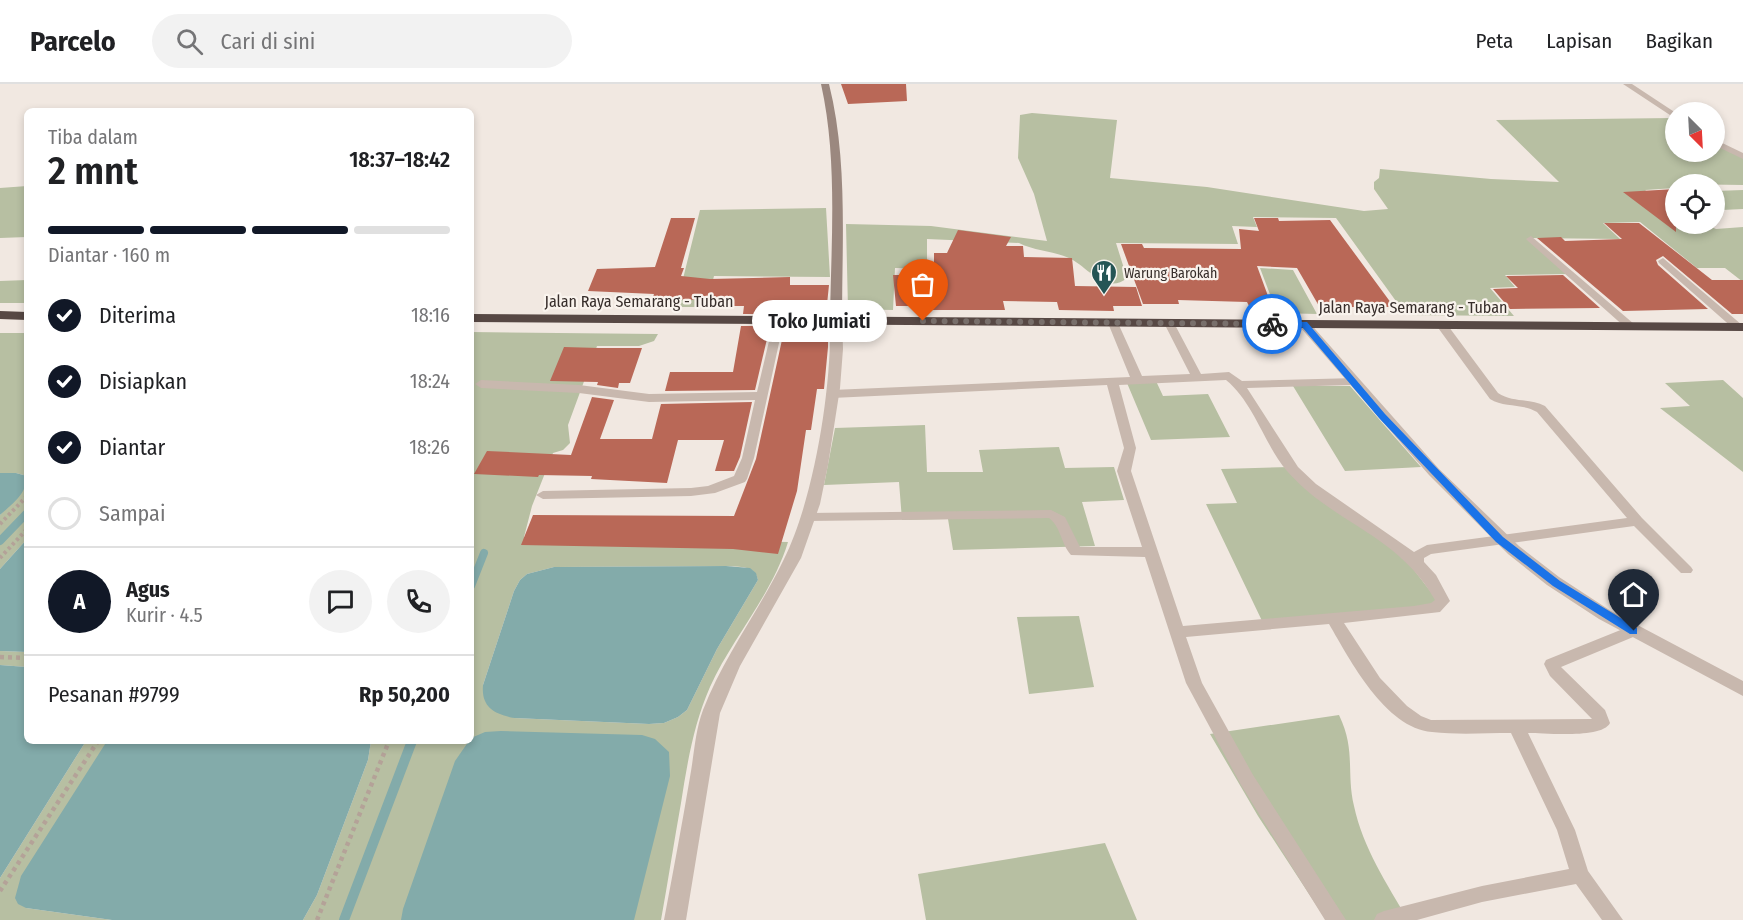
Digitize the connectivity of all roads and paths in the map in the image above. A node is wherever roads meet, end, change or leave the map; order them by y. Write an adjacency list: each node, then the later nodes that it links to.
1 (825, 84): 12 (street)
2 (1628, 84): 3 (lane)
3 (1665, 109)
4 (1725, 147): 5 (lane)
5 (1743, 156)
6 (1532, 239): 17 (lane)
7 (1663, 261): 18 (lane)
8 (0, 315): 9 (highway)
9 (24, 316)
10 (474, 318): 11 (highway, Jalan Raya Semarang - Tuban)
11 (779, 320): 12 (highway, Jalan Raya Semarang - Tuban); 26 (lane)
12 (836, 320): 13 (highway, Jalan Raya Semarang - Tuban); 25 (street)
13 (1113, 323): 14 (highway, Jalan Raya Semarang - Tuban); 20 (lane)
14 (1169, 323): 15 (highway, Jalan Raya Semarang - Tuban); 19 (lane)
15 (1304, 324): 16 (highway, Jalan Raya Semarang - Tuban); 22 (street)
16 (1442, 325): 17 (highway, Jalan Raya Semarang - Tuban); 30 (lane)
17 (1630, 326): 18 (highway, Jalan Raya Semarang - Tuban)
18 (1741, 327)
19 (1197, 377): 20 (lane); 24 (lane)
20 (1137, 379): 21 (lane)
21 (1112, 380): 25 (lane); 34 (lane)
22 (1352, 381): 24 (lane); 33 (street)
23 (481, 384): 26 (lane)
24 (1239, 385): 36 (lane)
25 (832, 394): 29 (street)
26 (762, 396): 27 (lane)
27 (543, 495)
28 (24, 499): 31 (path)
29 (808, 517): 34 (lane); 50 (street)
30 (1637, 521): 33 (lane); 37 (lane)
31 (0, 524)
32 (24, 532): 35 (path)
33 (1500, 539): 36 (lane); 39 (street)
34 (1150, 552): 40 (lane)
35 (0, 558)
36 (1417, 564): 38 (lane)
37 (1686, 570)
38 (1334, 619): 40 (lane); 44 (lane)
39 (1634, 631): 43 (street); 44 (lane)
40 (1178, 632): 51 (lane)
41 (0, 657): 42 (path)
42 (24, 658)
43 (1743, 689)
44 (1516, 726): 47 (lane)
45 (96, 744): 48 (path)
46 (387, 744): 49 (path)
47 (1580, 874): 52 (lane); 53 (lane)
48 (0, 891)
49 (317, 920)
50 (675, 920)
51 (1336, 920)
52 (1384, 920)
53 (1613, 920)

